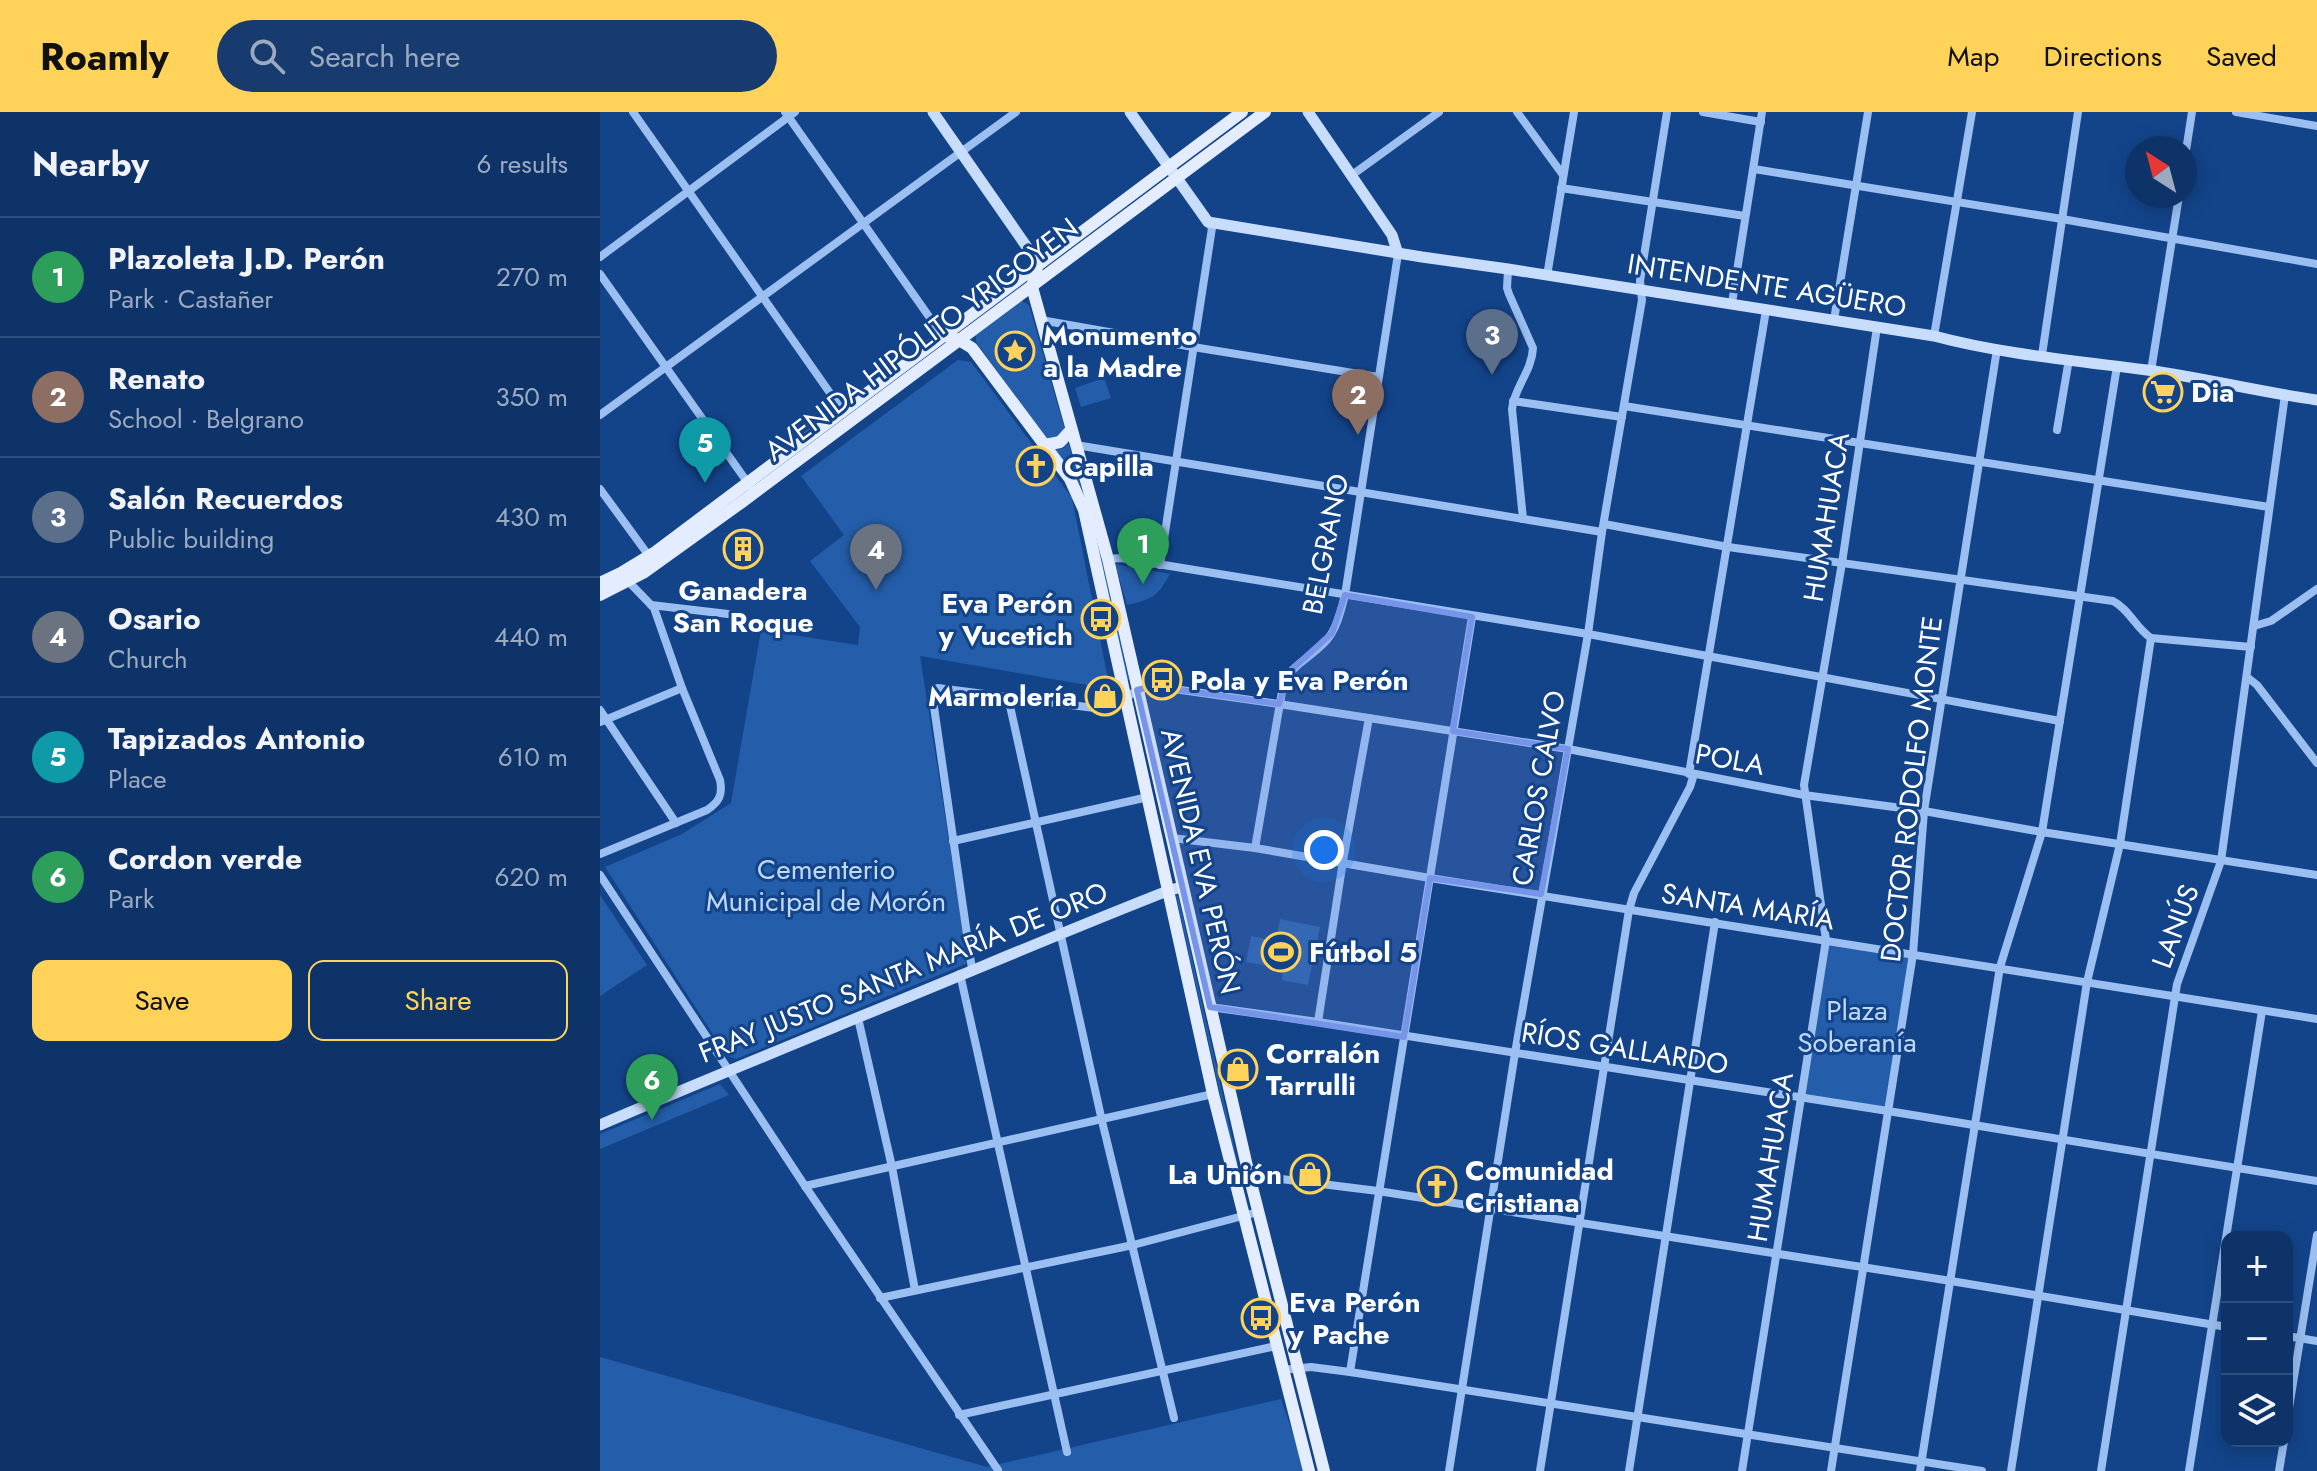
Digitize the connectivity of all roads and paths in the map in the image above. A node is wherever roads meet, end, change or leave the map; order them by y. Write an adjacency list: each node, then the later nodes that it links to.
1 (633, 112): 30 (street)
2 (933, 112): 22 (street)
3 (1016, 112): 22 (street)
4 (1130, 112): 23 (street)
5 (1242, 112): 23 (main road, AVENIDA HIPÓLITO YRIGOYEN)
6 (1265, 112): 27 (main road, AVENIDA HIPÓLITO YRIGOYEN)
7 (1308, 112): 25 (street)
8 (1439, 112): 25 (street)
9 (1517, 112): 26 (street)
10 (1574, 112): 26 (street)
11 (1667, 112): 31 (street, CARLOS CALVO)
12 (1703, 112): 19 (street)
13 (1868, 112): 28 (street)
14 (1972, 112): 32 (street)
15 (2078, 112): 35 (street)
16 (2192, 112): 21 (street)
17 (2236, 112): 20 (street)
18 (790, 114): 30 (street); 37 (street)
19 (1762, 117): 24 (street)
20 (2317, 126)
21 (2188, 136)
22 (961, 152): 37 (street); 41 (street)
23 (1168, 166): 27 (street); 41 (main road, AVENIDA HIPÓLITO YRIGOYEN)
24 (1754, 169): 28 (street); 34 (street)
25 (1352, 175): 39 (street)
26 (1563, 175): 29 (street)
27 (1176, 178): 36 (street); 46 (main road, AVENIDA HIPÓLITO YRIGOYEN)
28 (1856, 186): 32 (street); 52 (street)
29 (1561, 188): 31 (street); 45 (street)
30 (689, 191): 40 (street); 48 (street)
31 (1653, 201): 34 (street); 47 (street, CARLOS CALVO)
32 (1957, 202): 35 (street); 55 (street)
33 (2177, 208): 38 (street)
34 (1745, 216): 49 (street)
35 (2062, 219): 38 (street); 59 (street)
36 (1208, 222): 39 (street, INTENDENTE AGÜERO); 57 (street)
37 (863, 224): 48 (street); 54 (street)
38 (2173, 239): 42 (street); 63 (street)
39 (1398, 254): 43 (street, INTENDENTE AGÜERO); 64 (street, BELGRANO)
40 (600, 257)
41 (1038, 263): 46 (main road, AVENIDA EVA PERÓN); 54 (main road, AVENIDA HIPÓLITO YRIGOYEN)
42 (2317, 264)
43 (1508, 269): 45 (street, INTENDENTE AGÜERO); 67 (street)
44 (600, 274): 62 (street)
45 (1547, 276): 47 (street, INTENDENTE AGÜERO)
46 (1032, 287): 51 (main road, AVENIDA EVA PERÓN); 56 (main road, AVENIDA HIPÓLITO YRIGOYEN)
47 (1642, 290): 49 (street, INTENDENTE AGÜERO); 68 (street, CARLOS CALVO)
48 (763, 295): 62 (street); 70 (street)
49 (1732, 303): 50 (street, INTENDENTE AGÜERO)
50 (1766, 310): 52 (street, INTENDENTE AGÜERO); 72 (street)
51 (1041, 320): 57 (street); 73 (main road, AVENIDA EVA PERÓN)
52 (1834, 320): 53 (street, INTENDENTE AGÜERO)
53 (1877, 327): 55 (street, INTENDENTE AGÜERO); 77 (street, HUMAHUACA)
54 (942, 335): 56 (main road, AVENIDA EVA PERÓN); 70 (main road, AVENIDA HIPÓLITO YRIGOYEN)
55 (1934, 336): 58 (street, INTENDENTE AGÜERO)
56 (959, 340): 70 (main road, AVENIDA HIPÓLITO YRIGOYEN); 75 (main road, AVENIDA EVA PERÓN)
57 (1193, 347): 64 (street); 79 (street)
58 (1997, 349): 59 (street, INTENDENTE AGÜERO); 78 (street, DOCTOR RODOLFO MONTE)
59 (2042, 355): 60 (street, INTENDENTE AGÜERO)
60 (2069, 359): 61 (street, INTENDENTE AGÜERO); 74 (street)
61 (2117, 366): 63 (street, INTENDENTE AGÜERO); 80 (street)
62 (666, 367): 69 (street); 81 (street)
63 (2151, 371): 65 (street, INTENDENTE AGÜERO)
64 (1378, 377): 83 (street, BELGRANO)
65 (2285, 395): 66 (street, INTENDENTE AGÜERO); 84 (street, LANÚS)
66 (2317, 400)
67 (1513, 401): 71 (street); 85 (street)
68 (1624, 406): 71 (street, CARLOS CALVO); 72 (street)
69 (600, 415)
70 (847, 416): 81 (main road, AVENIDA HIPÓLITO YRIGOYEN)
71 (1622, 417): 86 (street, CARLOS CALVO)
72 (1747, 426): 77 (street); 87 (street)
73 (1071, 430): 75 (main road); 76 (main road, AVENIDA EVA PERÓN)
74 (2057, 430)
75 (1045, 445): 112 (main road, AVENIDA EVA PERÓN)
76 (1076, 445): 79 (street); 89 (main road, AVENIDA EVA PERÓN)
77 (1859, 445): 78 (street); 90 (street, HUMAHUACA)
78 (1979, 461): 80 (street); 93 (street, DOCTOR RODOLFO MONTE)
79 (1177, 462): 83 (street); 91 (street)
80 (2098, 480): 84 (street); 98 (street)
81 (751, 488): 88 (main road, AVENIDA HIPÓLITO YRIGOYEN); 92 (main road, AVENIDA HIPÓLITO YRIGOYEN)
82 (600, 489): 88 (street)
83 (1361, 493): 85 (street); 97 (street, BELGRANO)
84 (2269, 507): 102 (street, LANÚS)
85 (1523, 519): 86 (street)
86 (1603, 528): 87 (street); 103 (street, CARLOS CALVO)
87 (1728, 547): 90 (street); 106 (street)
88 (649, 556): 92 (main road, AVENIDA HIPÓLITO YRIGOYEN)
89 (1108, 559): 91 (street); 110 (main road, AVENIDA EVA PERÓN)
90 (1842, 563): 93 (street); 108 (street, HUMAHUACA)
91 (1160, 565): 97 (street)
92 (624, 578): 94 (main road, AVENIDA HIPÓLITO YRIGOYEN); 96 (main road, AVENIDA HIPÓLITO YRIGOYEN); 99 (street)
93 (1960, 580): 98 (street); 113 (street, DOCTOR RODOLFO MONTE)
94 (600, 583)
95 (2316, 593): 102 (street)
96 (600, 595)
97 (1345, 595): 101 (street); 114 (street, BELGRANO)
98 (2079, 596): 104 (street); 118 (street)
99 (651, 605): 100 (street); 109 (street)
100 (728, 614)
101 (1472, 617): 103 (street); 119 (street)
102 (2254, 626): 105 (street, LANÚS)
103 (1588, 634): 106 (street); 120 (street, CARLOS CALVO)
104 (2151, 638): 105 (street); 131 (street)
105 (2251, 647): 107 (street, LANÚS)
106 (1709, 658): 108 (street); 122 (street)
107 (2247, 677): 121 (street); 135 (street, LANÚS)
108 (1822, 678): 113 (street); 123 (street, HUMAHUACA)
109 (682, 688): 117 (street); 126 (street)
110 (1137, 690): 112 (street); 114 (street, POLA); 129 (main road, AVENIDA EVA PERÓN)
111 (1008, 697): 112 (street); 127 (street); 130 (street)
112 (1125, 699): 124 (main road, AVENIDA EVA PERÓN)
113 (1942, 699): 118 (street); 125 (street, DOCTOR RODOLFO MONTE)
114 (1279, 704): 116 (street, POLA); 132 (street, BELGRANO)
115 (600, 710): 117 (street)
116 (1369, 718): 119 (street, POLA); 134 (street)
117 (603, 721): 126 (street)
118 (2060, 721): 128 (street)
119 (1453, 731): 120 (street, POLA); 138 (street)
120 (1568, 749): 122 (street, POLA); 140 (street, CARLOS CALVO)
121 (2317, 763)
122 (1692, 774): 123 (street, POLA); 141 (street)
123 (1804, 795): 125 (street, POLA); 144 (street, HUMAHUACA)
124 (1148, 797): 127 (street); 139 (main road, AVENIDA EVA PERÓN)
125 (1924, 811): 128 (street, POLA); 145 (street, DOCTOR RODOLFO MONTE)
126 (676, 823): 133 (street)
127 (1035, 823): 130 (street); 143 (street)
128 (2042, 832): 131 (street, POLA); 146 (street)
129 (1172, 838): 132 (street, SANTA MARÍA); 139 (main road, AVENIDA EVA PERÓN)
130 (953, 841): 147 (street)
131 (2120, 844): 135 (street, POLA); 149 (street)
132 (1255, 848): 134 (street, SANTA MARÍA)
133 (600, 854)
134 (1343, 861): 138 (street, SANTA MARÍA); 155 (street)
135 (2221, 861): 137 (street, POLA); 150 (street, LANÚS)
136 (600, 875): 159 (street)
137 (2317, 875)
138 (1430, 878): 140 (street, SANTA MARÍA); 156 (street)
139 (1176, 888): 143 (street, FRAY JUSTO SANTA MARÍA DE ORO); 151 (main road, AVENIDA EVA PERÓN); 161 (main road, AVENIDA EVA PERÓN)
140 (1541, 894): 141 (street, SANTA MARÍA); 157 (street, CARLOS CALVO)
141 (1629, 910): 142 (street, SANTA MARÍA); 158 (street)
142 (1715, 922): 144 (street, SANTA MARÍA); 160 (street)
143 (1061, 933): 147 (street, FRAY JUSTO SANTA MARÍA DE ORO); 164 (street)
144 (1826, 940): 145 (street, SANTA MARÍA); 162 (street, HUMAHUACA)
145 (1913, 954): 146 (street, SANTA MARÍA); 163 (street, DOCTOR RODOLFO MONTE)
146 (2000, 967): 149 (street, SANTA MARÍA); 166 (street)
147 (972, 969): 148 (street, FRAY JUSTO SANTA MARÍA DE ORO)
148 (960, 974): 153 (street, FRAY JUSTO SANTA MARÍA DE ORO); 168 (street)
149 (2087, 982): 150 (street, SANTA MARÍA); 167 (street)
150 (2175, 998): 152 (street, SANTA MARÍA); 169 (street, LANÚS)
151 (1210, 1007): 155 (street, RÍOS GALLARDO); 172 (main road, AVENIDA EVA PERÓN)
152 (2262, 1011): 154 (street, SANTA MARÍA); 171 (street)
153 (858, 1018): 159 (street, FRAY JUSTO SANTA MARÍA DE ORO); 170 (street)
154 (2317, 1019)
155 (1318, 1022): 156 (street, RÍOS GALLARDO)
156 (1404, 1037): 157 (street, RÍOS GALLARDO); 176 (street)
157 (1515, 1053): 158 (street, RÍOS GALLARDO); 177 (street, CARLOS CALVO)
158 (1604, 1068): 160 (street, RÍOS GALLARDO); 180 (street)
159 (729, 1069): 165 (street, FRAY JUSTO SANTA MARÍA DE ORO); 175 (street)
160 (1691, 1081): 162 (street, RÍOS GALLARDO); 182 (street)
161 (1213, 1094): 164 (street); 173 (main road, AVENIDA EVA PERÓN)
162 (1801, 1098): 163 (street, RÍOS GALLARDO); 184 (street, HUMAHUACA)
163 (1888, 1111): 166 (street, RÍOS GALLARDO); 185 (street, DOCTOR RODOLFO MONTE)
164 (1102, 1121): 168 (street); 183 (street)
165 (600, 1125)
166 (1975, 1126): 167 (street, RÍOS GALLARDO); 187 (street)
167 (2063, 1139): 169 (street, RÍOS GALLARDO); 189 (street)
168 (999, 1143): 170 (street); 186 (street)
169 (2150, 1152): 171 (street, RÍOS GALLARDO); 191 (street, LANÚS)
170 (892, 1167): 175 (street); 188 (street)
171 (2238, 1167): 174 (street, RÍOS GALLARDO); 192 (street)
172 (1249, 1175): 173 (street); 176 (street); 178 (main road, AVENIDA EVA PERÓN)
173 (1233, 1178): 179 (main road, AVENIDA EVA PERÓN)
174 (2317, 1181)
175 (805, 1186): 190 (street)
176 (1378, 1191): 177 (street); 201 (street)
177 (1491, 1210): 180 (street); 203 (street, CARLOS CALVO)
178 (1258, 1212): 179 (street); 198 (main road, AVENIDA EVA PERÓN)
179 (1242, 1216): 183 (street); 197 (main road, AVENIDA EVA PERÓN)
180 (1579, 1223): 182 (street); 205 (street)
181 (2317, 1235): 195 (street)
182 (1666, 1237): 184 (street); 207 (street)
183 (1133, 1245): 186 (street); 199 (street)
184 (1778, 1253): 185 (street); 209 (street, HUMAHUACA)
185 (1863, 1267): 187 (street); 211 (street, DOCTOR RODOLFO MONTE)
186 (1025, 1269): 188 (street); 204 (street)
187 (1951, 1281): 189 (street); 213 (street)
188 (915, 1290): 190 (street)
189 (2038, 1296): 191 (street); 223 (street)
190 (880, 1298): 206 (street)
191 (2125, 1311): 192 (street); 224 (street, LANÚS)
192 (2212, 1324): 193 (street); 225 (street)
193 (2221, 1326)
194 (2293, 1337): 195 (street)
195 (2300, 1339): 196 (street); 202 (street)
196 (2317, 1341)
197 (1276, 1346): 199 (street); 200 (main road, AVENIDA EVA PERÓN)
198 (1298, 1368): 200 (street); 201 (street); 216 (main road, AVENIDA EVA PERÓN)
199 (1161, 1370): 204 (street); 208 (street)
200 (1282, 1370): 215 (main road, AVENIDA EVA PERÓN)
201 (1350, 1372): 203 (street)
202 (2293, 1383)
203 (1462, 1389): 205 (street); 217 (street, CARLOS CALVO)
204 (1054, 1393): 206 (street); 212 (street)
205 (1550, 1404): 207 (street); 218 (street)
206 (959, 1415): 214 (street)
207 (1638, 1417): 209 (street); 219 (street)
208 (1174, 1418)
209 (1748, 1433): 211 (street); 220 (street, HUMAHUACA)
210 (2283, 1447): 226 (street)
211 (1835, 1448): 213 (street); 221 (street, DOCTOR RODOLFO MONTE)
212 (1067, 1452)
213 (1921, 1466): 222 (street)
214 (998, 1470)
215 (1309, 1471)
216 (1324, 1471)
217 (1449, 1471)
218 (1540, 1471)
219 (1629, 1471)
220 (1742, 1471)
221 (1831, 1471)
222 (1982, 1471)
223 (2011, 1471)
224 (2101, 1471)
225 (2189, 1471)
226 (2279, 1471)

